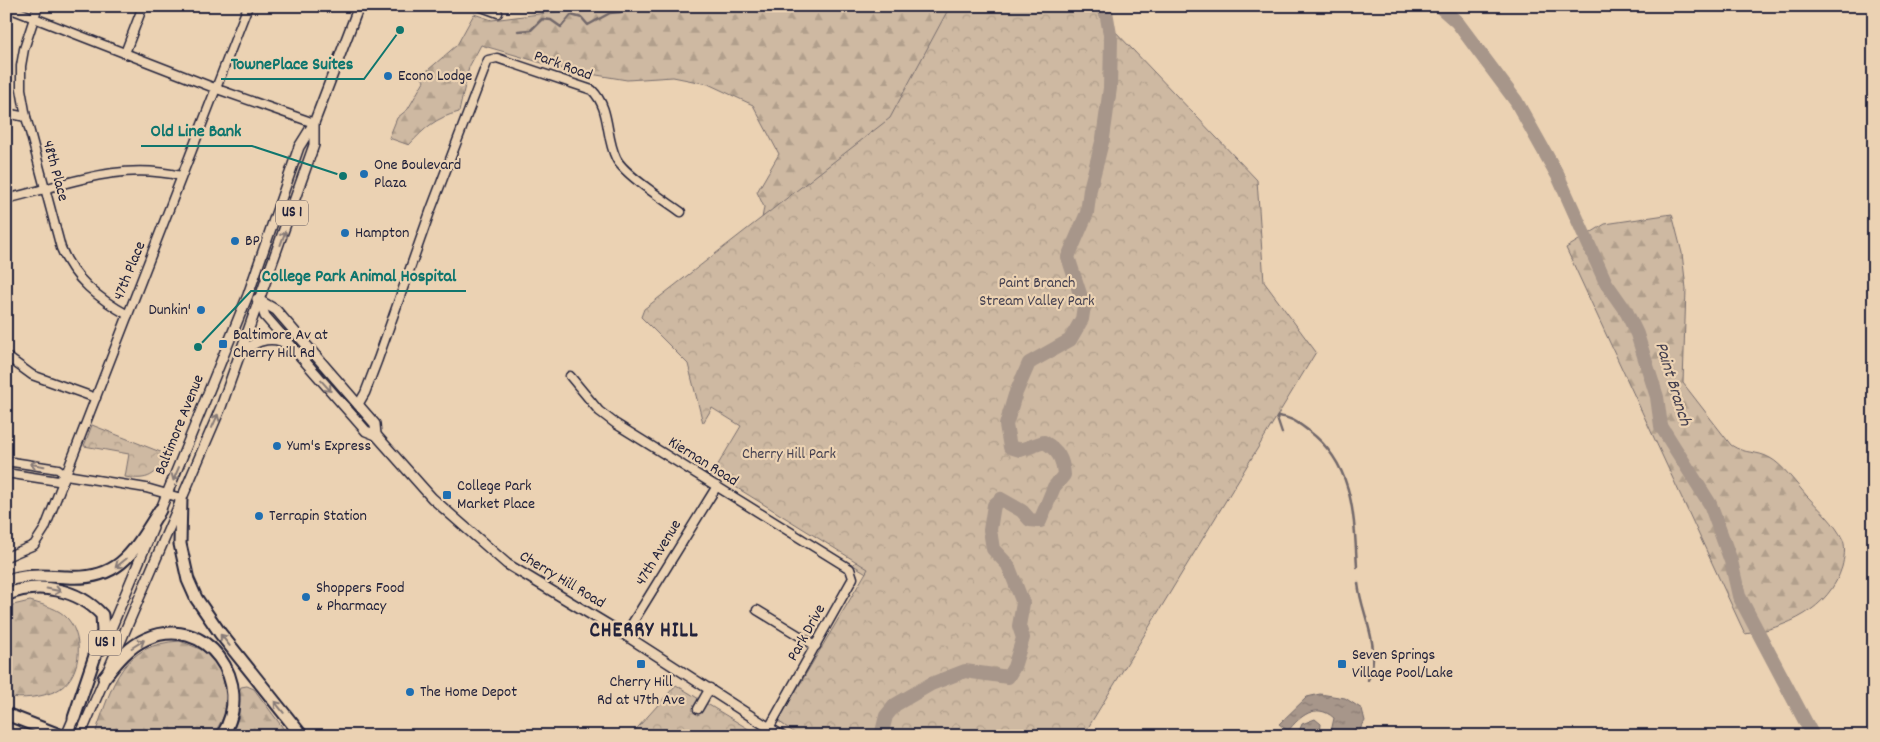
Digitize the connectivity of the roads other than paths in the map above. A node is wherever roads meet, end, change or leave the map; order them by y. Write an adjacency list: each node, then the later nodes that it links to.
1 (38, 6): 8 (street, 48th Place)
2 (143, 6): 9 (street)
3 (248, 6): 10 (street, 47th Place)
4 (359, 6): 13 (main road, Baltimore Avenue / US 1)
5 (479, 6): 7 (street)
6 (6, 7): 8 (street)
7 (498, 14)
8 (34, 18): 9 (street); 12 (street, 48th Place)
9 (125, 54): 10 (street)
10 (217, 89): 13 (street); 14 (street, 47th Place)
11 (6, 113): 12 (street)
12 (26, 117): 15 (street, 48th Place)
13 (314, 123): 18 (main road, Baltimore Avenue / US 1); 19 (main road, Baltimore Avenue / US 1, one-way to 13)
14 (181, 176): 15 (street); 20 (street, 47th Place)
15 (46, 188): 16 (street); 20 (street, 48th Place)
16 (6, 199)
17 (681, 212): 26 (street, Park Road)
18 (248, 295): 19 (main road, Cherry Hill Road); 32 (main road, Baltimore Avenue / US 1, one-way to 32)
19 (260, 301): 21 (main road, Baltimore Avenue / US 1); 23 (main road, Cherry Hill Road); 26 (main road, Cherry Hill Road)
20 (128, 315): 25 (street, 47th Place)
21 (241, 355): 23 (main road); 33 (main road, Baltimore Avenue / US 1, one-way to 21)
22 (6, 356): 25 (street)
23 (302, 359): 27 (main road, Cherry Hill Road, one-way to 27)
24 (570, 376): 31 (street, Kiernan Road)
25 (96, 398): 30 (street, 47th Place)
26 (358, 405): 27 (main road, Cherry Hill Road)
27 (376, 435): 40 (main road, Cherry Hill Road)
28 (6, 460): 30 (street, one-way to 28)
29 (6, 473): 30 (street)
30 (66, 475): 32 (street); 35 (street, 47th Place)
31 (717, 486): 36 (street, Kiernan Road); 40 (street, 47th Avenue)
32 (167, 494): 33 (street); 34 (main road, Baltimore Avenue / US 1)
33 (181, 498): 42 (main road, Baltimore Avenue / US 1); 53 (highway, one-way to 33)
34 (160, 510): 37 (highway, one-way to 37); 46 (main road, Baltimore Avenue / US 1)
35 (6, 556)
36 (834, 558): 41 (street, Park Drive)
37 (6, 581)
38 (6, 595): 46 (highway, one-way to 46)
39 (757, 610): 41 (street)
40 (626, 635): 43 (main road, Cherry Hill Road)
41 (816, 646): 48 (street, Park Drive)
42 (104, 678): 51 (main road, Baltimore Avenue / US 1); 52 (highway, one-way to 52)
43 (710, 688): 44 (street); 48 (main road, Cherry Hill Road)
44 (698, 709)
45 (6, 714): 49 (highway)
46 (74, 718): 50 (main road, Baltimore Avenue / US 1)
47 (6, 720): 49 (highway)
48 (769, 728): 54 (main road, Cherry Hill Road)
49 (61, 736)
50 (66, 736)
51 (80, 736)
52 (222, 736)
53 (302, 736)
54 (782, 736)

